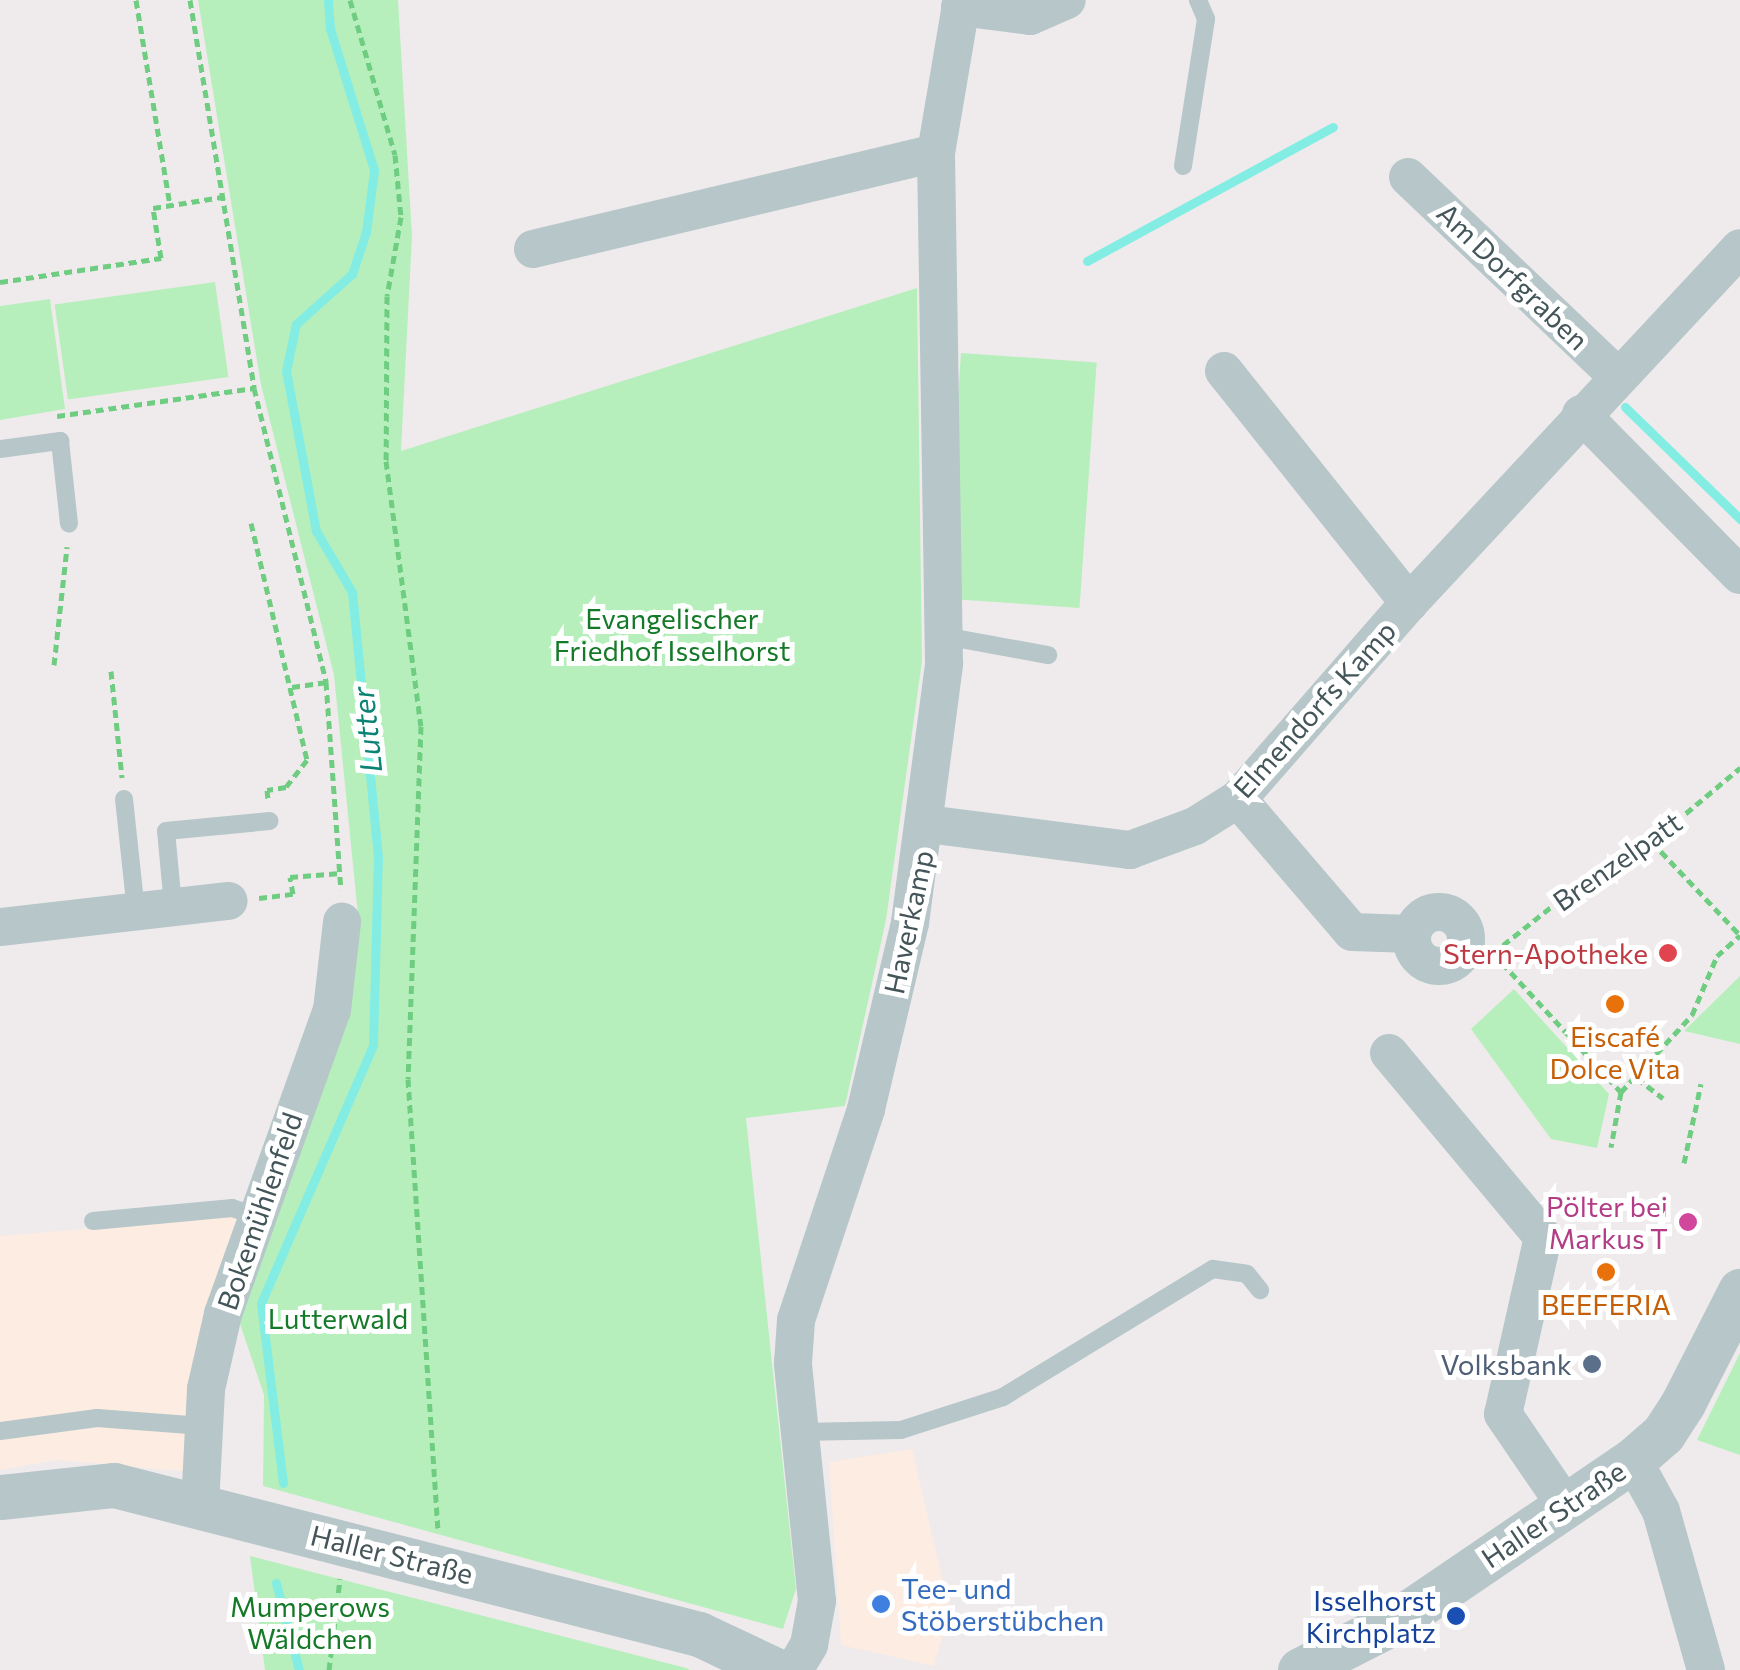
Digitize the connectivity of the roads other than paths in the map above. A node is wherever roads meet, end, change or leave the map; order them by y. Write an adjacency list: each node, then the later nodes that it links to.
1 (1067, 0): 3 (street)
2 (1198, 0): 5 (lane)
3 (961, 4): 4 (street, Haverkamp)
4 (936, 154): 8 (street); 16 (street, Haverkamp)
5 (1182, 166)
6 (1408, 177): 10 (street, Am Dorfgraben)
7 (1740, 248): 10 (street, Elmendorfs Kamp)
8 (533, 249)
9 (1224, 371): 15 (street, Elmendorfs Kamp)
10 (1617, 376): 11 (street, Elmendorfs Kamp)
11 (1581, 414): 14 (street); 15 (street, Elmendorfs Kamp)
12 (0, 450): 13 (lane)
13 (70, 524)
14 (1740, 576)
15 (1408, 603): 18 (street, Elmendorfs Kamp)
16 (944, 636): 17 (lane); 21 (street, Haverkamp)
17 (1048, 655)
18 (1238, 799): 21 (street, Elmendorfs Kamp); 27 (street)
19 (124, 800): 24 (lane)
20 (270, 822): 23 (lane)
21 (927, 824): 35 (street, Haverkamp)
22 (229, 901): 23 (street)
23 (173, 906): 24 (street)
24 (136, 911): 26 (street)
25 (342, 922): 29 (street, Bokemühlenfeld)
26 (0, 927)
27 (1480, 949)
28 (1389, 1053): 38 (street)
29 (253, 1214): 30 (lane); 33 (street, Bokemühlenfeld)
30 (94, 1221)
31 (1260, 1290): 35 (lane)
32 (1740, 1292): 36 (street, Haller Straße)
33 (203, 1426): 34 (lane); 39 (street, Bokemühlenfeld)
34 (0, 1431)
35 (800, 1432): 42 (street, Haverkamp)
36 (1633, 1460): 38 (street, Haller Straße); 40 (street)
37 (0, 1497): 39 (street, Haller Straße)
38 (1565, 1505): 43 (street, Haller Straße)
39 (200, 1506): 41 (street, Haller Straße)
40 (1695, 1665)
41 (775, 1670)
42 (794, 1670)
43 (1300, 1670)

